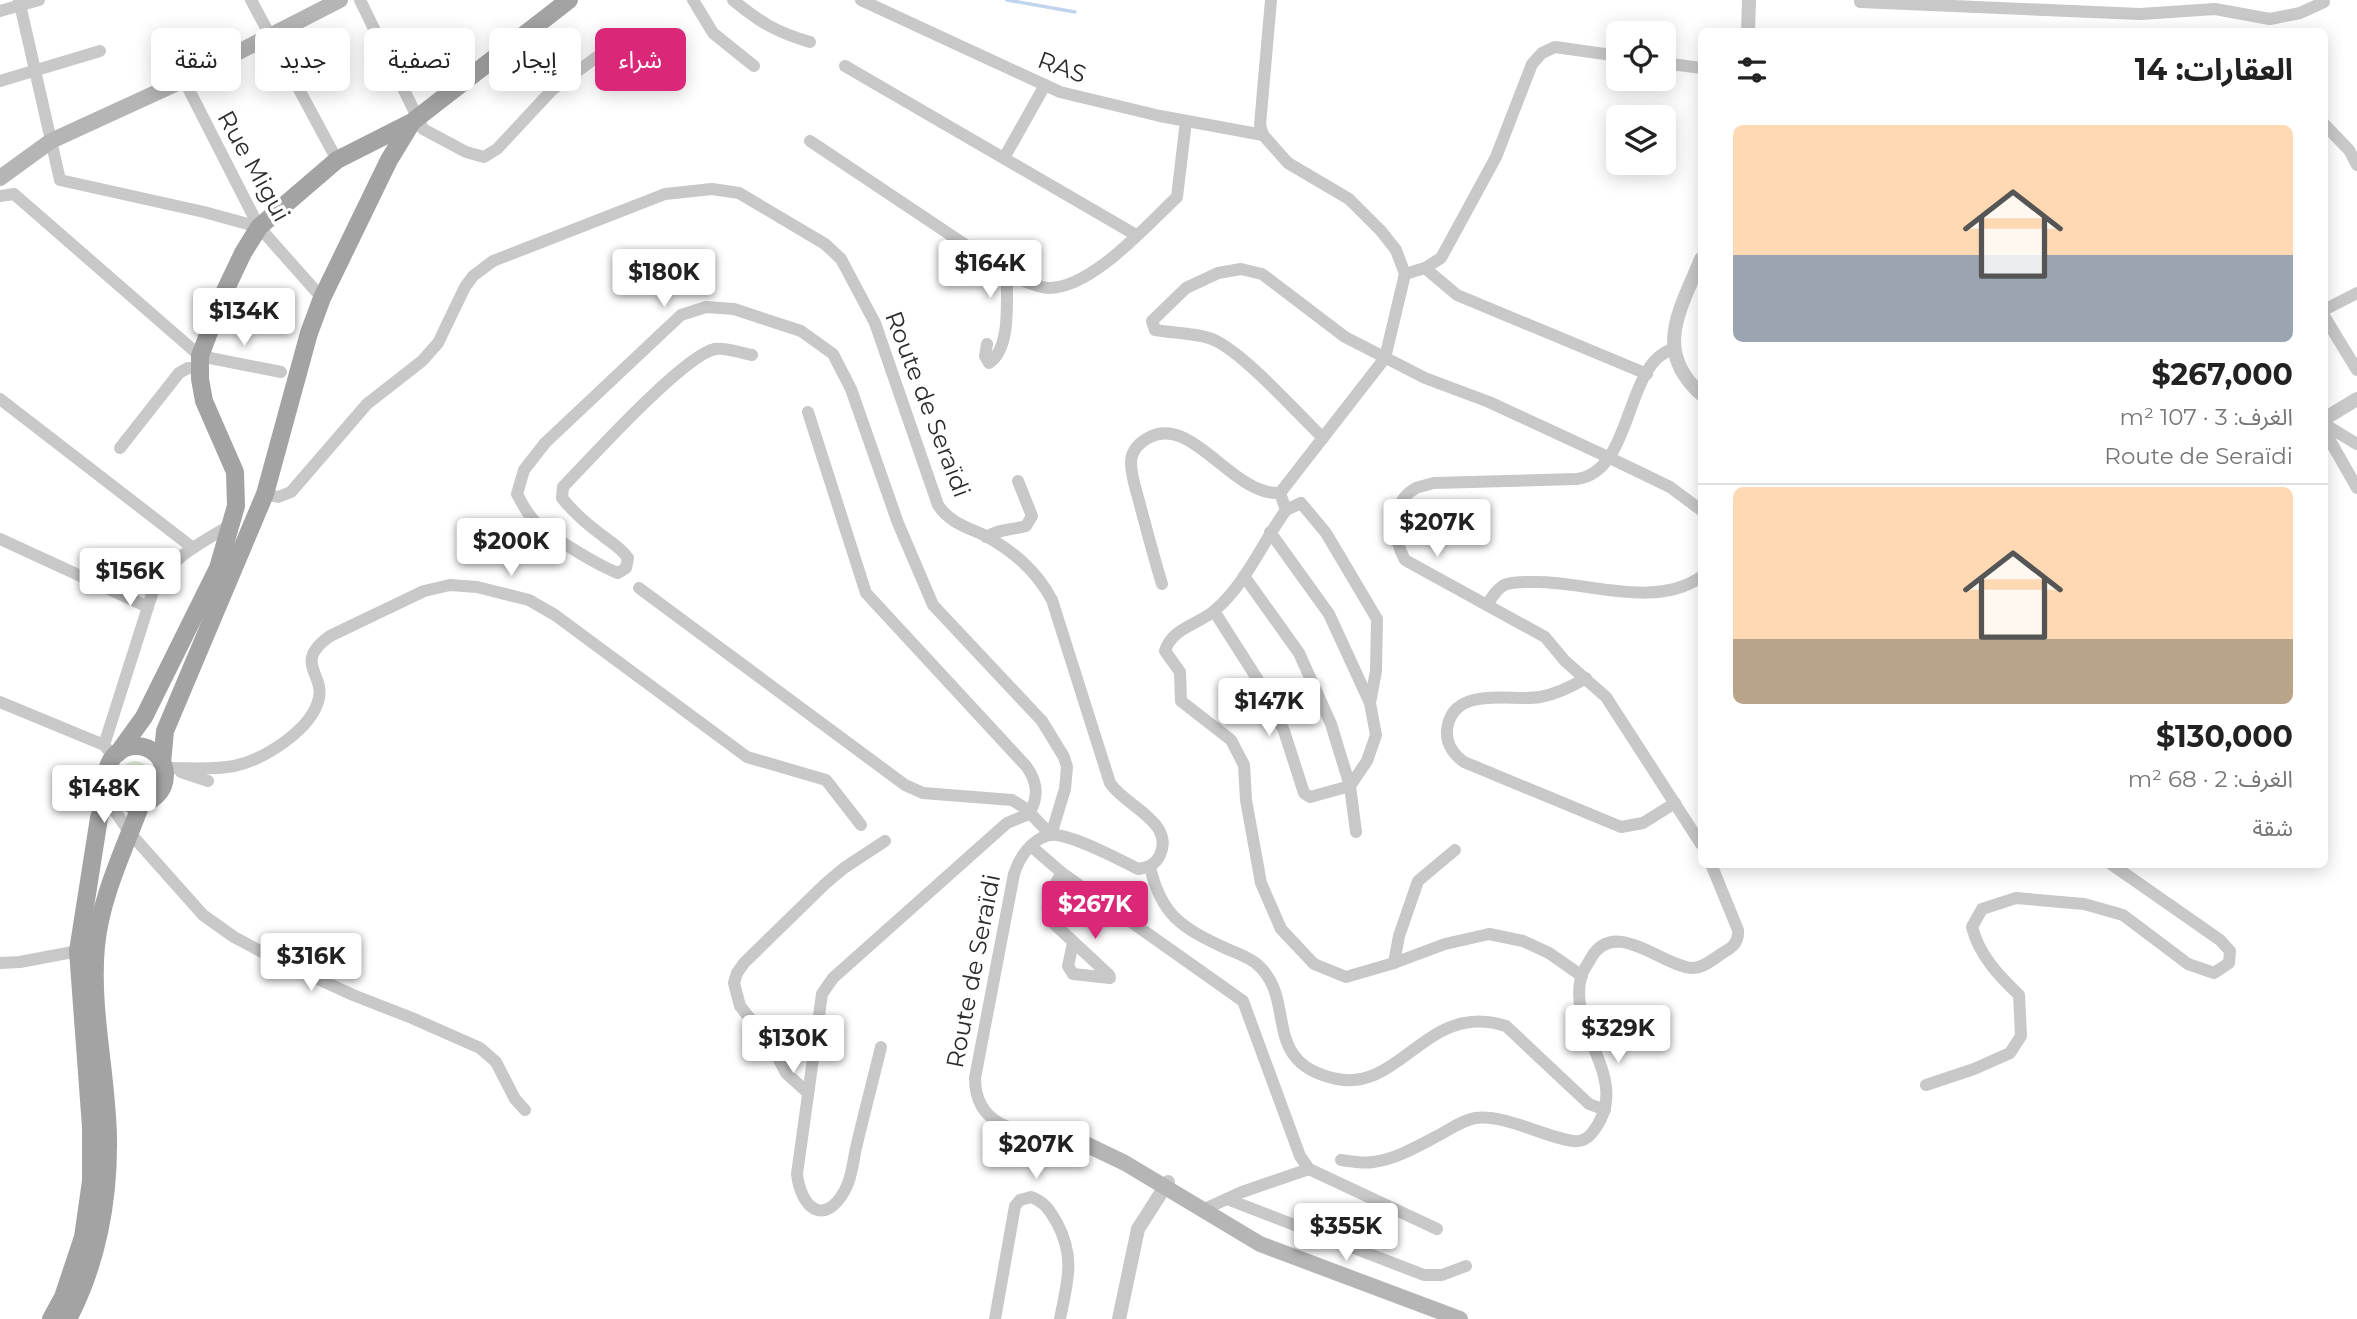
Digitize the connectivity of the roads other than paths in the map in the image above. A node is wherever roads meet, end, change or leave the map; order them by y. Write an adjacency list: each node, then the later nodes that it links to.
1 (39, 0): 13 (street)
2 (251, 0): 17 (street)
3 (340, 0): 18 (main road)
4 (360, 0): 34 (street)
5 (569, 0): 34 (main road)
6 (693, 0): 25 (street)
7 (733, 0): 20 (street)
8 (861, 0): 30 (street, RAS)
9 (1271, 0): 37 (street)
10 (1749, 0): 19 (street)
11 (1860, 0): 14 (street)
12 (2324, 2): 16 (street)
13 (20, 3): 15 (street); 28 (street)
14 (2188, 5): 16 (street)
15 (0, 10)
16 (2271, 25)
17 (266, 28)
18 (286, 28)
19 (1748, 28)
20 (810, 42)
21 (100, 51): 28 (street)
22 (1606, 54): 48 (street)
23 (595, 58): 34 (street)
24 (1676, 65): 27 (street)
25 (754, 66)
26 (845, 66): 40 (street)
27 (1698, 68)
28 (36, 71): 29 (street); 38 (street)
29 (0, 81)
30 (1045, 85): 35 (street, RAS); 40 (street)
31 (160, 91): 38 (main road)
32 (190, 91): 45 (street, Rue Migui)
33 (300, 91): 41 (street)
34 (415, 119): 41 (main road); 52 (main road)
35 (1186, 121): 37 (street, RAS); 46 (street)
36 (2328, 128): 42 (street)
37 (1263, 135): 50 (street)
38 (51, 141): 43 (main road); 45 (street)
39 (810, 141): 49 (street)
40 (1004, 158): 46 (street)
41 (337, 160): 45 (main road)
42 (2357, 165)
43 (0, 178)
44 (0, 196): 59 (street)
45 (260, 228): 52 (street, Rue Migui); 59 (main road)
46 (1136, 235): 49 (street)
47 (1698, 267): 56 (street)
48 (1425, 268): 50 (street); 62 (street)
49 (1007, 273): 55 (street)
50 (1405, 274): 58 (street)
51 (2357, 293): 53 (street)
52 (322, 298): 77 (main road)
53 (2328, 308)
54 (2328, 323): 60 (street)
55 (987, 344)
56 (1673, 349): 62 (street); 63 (street)
57 (752, 355): 107 (street)
58 (1385, 358): 70 (street); 70 (street); 73 (street)
59 (200, 362): 61 (street); 72 (street); 80 (main road)
60 (2357, 370)
61 (281, 372)
62 (1647, 374): 73 (street)
63 (1698, 391)
64 (0, 399): 84 (street)
65 (2357, 399): 67 (street)
66 (808, 412): 103 (street)
67 (2328, 417)
68 (2328, 426): 71 (street)
69 (2328, 437): 75 (street)
70 (1323, 438): 76 (street)
71 (2357, 444)
72 (120, 448)
73 (1610, 458): 78 (street); 89 (street)
74 (1018, 481): 82 (street)
75 (2357, 488)
76 (1280, 493): 79 (street); 87 (street)
77 (265, 494): 82 (street, Route de Seraïdi); 96 (main road)
78 (1698, 508)
79 (1286, 510): 81 (street); 94 (street)
80 (231, 525): 84 (street); 95 (main road)
81 (1270, 533): 85 (street); 94 (street)
82 (986, 537): 112 (street, Route de Seraïdi)
83 (0, 539): 90 (street)
84 (193, 548): 90 (street)
85 (1244, 576): 91 (street); 99 (street)
86 (1698, 578): 89 (street)
87 (1161, 584)
88 (639, 588): 103 (street)
89 (1487, 605): 92 (street)
90 (148, 607): 95 (street)
91 (1214, 611): 99 (street); 119 (street)
92 (1586, 678): 101 (street); 101 (street)
93 (0, 702): 95 (street)
94 (1370, 703): 99 (street)
95 (112, 752): 96 (main road); 97 (main road)
96 (165, 766): 98 (street); 102 (main road); 104 (street)
97 (107, 777): 100 (main road); 102 (main road)
98 (208, 781)
99 (1350, 786): 105 (street)
100 (106, 798): 106 (street); 117 (main road)
101 (1675, 803): 108 (street)
102 (141, 804): 106 (main road)
103 (1029, 814): 107 (street); 123 (street)
104 (861, 825)
105 (1356, 832)
106 (130, 833): 124 (street); 136 (main road)
107 (1051, 835): 110 (street); 112 (street)
108 (1698, 839)
109 (885, 841): 123 (street)
110 (1031, 846): 115 (street); 126 (street, Route de Seraïdi)
111 (1455, 850): 119 (street)
112 (1150, 867): 125 (street)
113 (1713, 868): 120 (street)
114 (2117, 868): 122 (street)
115 (1062, 873): 116 (street); 128 (street)
116 (1073, 943)
117 (78, 951): 118 (street); 135 (main road)
118 (0, 963)
119 (1394, 963): 120 (street)
120 (1582, 976): 125 (street)
121 (881, 1047): 123 (street)
122 (1926, 1085)
123 (807, 1092)
124 (525, 1110)
125 (1605, 1110): 127 (street)
126 (1074, 1139): 129 (main road, Route de Seraïdi)
127 (1341, 1160)
128 (1309, 1169): 130 (street); 132 (street)
129 (1163, 1182): 131 (main road, Route de Seraïdi); 133 (main road, Route de Seraïdi); 139 (street)
130 (1227, 1199): 131 (street); 134 (street)
131 (1209, 1207): 133 (main road, Route de Seraïdi)
132 (1437, 1229)
133 (1272, 1250): 140 (main road, Route de Seraïdi)
134 (1466, 1266)
135 (51, 1319)
136 (68, 1319)
137 (995, 1319): 138 (street)
138 (1060, 1319)
139 (1119, 1319)
140 (1460, 1319)

